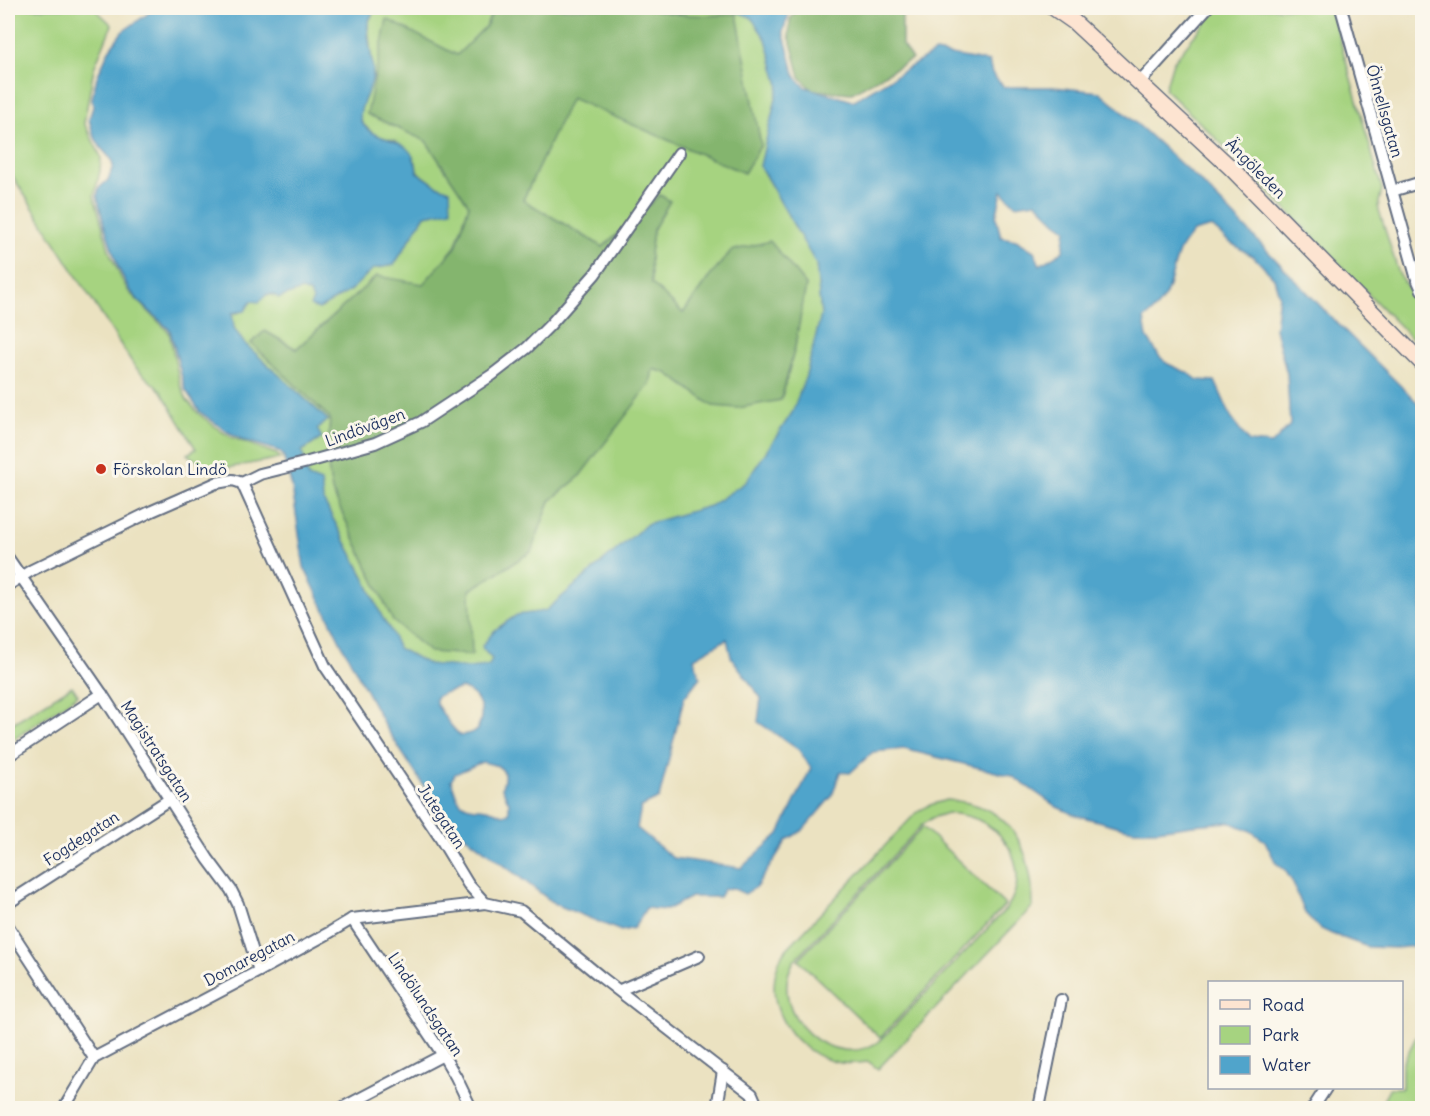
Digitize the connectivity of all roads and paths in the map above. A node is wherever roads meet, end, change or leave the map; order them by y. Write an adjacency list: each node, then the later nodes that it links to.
1 (1054, 8): 4 (main road, Ängöleden)
2 (1207, 8): 4 (street)
3 (1341, 8): 7 (street, Öhnellsgatan)
4 (1140, 82): 9 (main road, Ängöleden)
5 (679, 153): 10 (street, Lindövägen)
6 (1422, 182): 7 (street)
7 (1392, 191): 8 (street, Öhnellsgatan)
8 (1422, 290)
9 (1422, 363)
10 (242, 483): 12 (street, Lindövägen); 18 (street, Jutegatan)
11 (8, 558): 12 (street, Magistratsgatan)
12 (21, 577): 13 (street, Lindövägen); 14 (street, Magistratsgatan)
13 (8, 585)
14 (102, 694): 15 (street); 16 (street, Magistratsgatan)
15 (8, 756)
16 (170, 799): 17 (street, Fogdegatan); 22 (street, Magistratsgatan)
17 (8, 903)
18 (485, 903): 19 (street, Domaregatan); 23 (street)
19 (352, 919): 22 (street, Domaregatan); 25 (street, Lindölundsgatan)
20 (8, 926): 26 (street)
21 (699, 956): 23 (street)
22 (259, 971): 26 (street, Domaregatan)
23 (620, 990): 27 (street)
24 (1061, 1000): 34 (street)
25 (443, 1055): 30 (street); 31 (street, Lindölundsgatan)
26 (94, 1058): 29 (street)
27 (723, 1071): 32 (street); 33 (street)
28 (1325, 1089): 35 (street)
29 (64, 1108)
30 (342, 1108)
31 (471, 1108)
32 (717, 1108)
33 (758, 1108)
34 (1039, 1108)
35 (1313, 1108)

